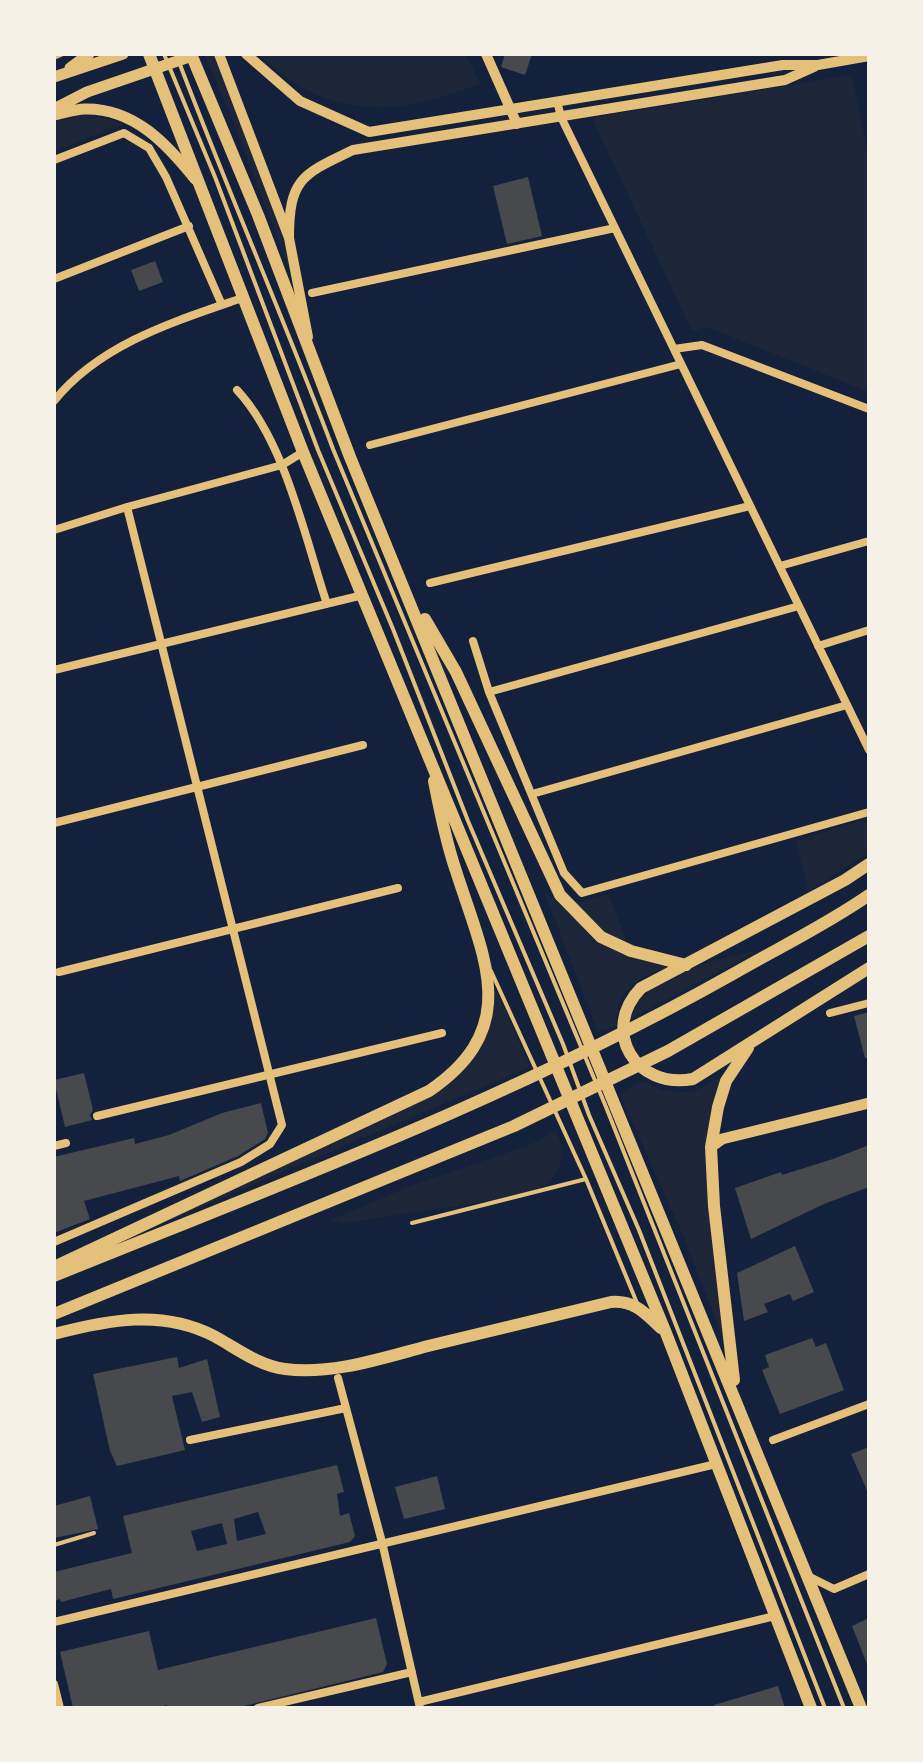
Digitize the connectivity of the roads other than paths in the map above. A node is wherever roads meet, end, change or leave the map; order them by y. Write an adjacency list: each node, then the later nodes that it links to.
1 (63, 54): 10 (lane)
2 (89, 54): 13 (main road)
3 (123, 54): 13 (main road)
4 (149, 54): 12 (highway)
5 (219, 54): 24 (street)
6 (246, 54): 15 (street)
7 (486, 54): 15 (street)
8 (869, 56): 11 (street)
9 (178, 57): 12 (main road); 30 (highway); 110 (lane); 111 (lane)
10 (54, 58)
11 (817, 60): 14 (street); 18 (street)
12 (154, 69): 16 (main road); 21 (highway)
13 (54, 77)
14 (557, 101): 15 (street); 18 (street)
15 (512, 108): 19 (street)
16 (54, 109)
17 (54, 115): 21 (main road)
18 (561, 117): 19 (street); 23 (street)
19 (517, 124): 24 (street)
20 (54, 160): 22 (street)
21 (200, 185): 27 (highway)
22 (189, 226): 25 (street); 28 (street)
23 (615, 228): 26 (street); 29 (street)
24 (289, 238): 30 (street)
25 (54, 279)
26 (312, 293)
27 (245, 297): 28 (street); 36 (highway)
28 (222, 305): 33 (street)
29 (674, 349): 31 (street); 34 (street)
30 (312, 357): 43 (highway)
31 (681, 364): 35 (street); 38 (street)
32 (237, 390): 37 (street)
33 (54, 401)
34 (869, 409)
35 (370, 445)
36 (303, 452): 37 (street); 45 (highway)
37 (282, 465): 39 (street); 46 (street)
38 (750, 506): 42 (street); 44 (street)
39 (127, 507): 40 (street); 50 (street)
40 (54, 530)
41 (869, 541): 42 (street)
42 (780, 566): 47 (street)
43 (403, 581): 68 (highway); 91 (highway)
44 (430, 583)
45 (363, 595): 46 (street); 57 (highway)
46 (327, 604): 50 (street)
47 (799, 606): 51 (street); 53 (street)
48 (869, 630): 51 (street)
49 (473, 641): 53 (street)
50 (161, 644): 52 (street); 58 (street)
51 (818, 646): 54 (street)
52 (54, 670)
53 (489, 692): 59 (street)
54 (847, 705): 56 (street); 59 (street)
55 (363, 745): 58 (street)
56 (869, 750)
57 (428, 755): 67 (highway); 88 (highway)
58 (197, 787): 61 (street); 65 (street)
59 (532, 794): 60 (street)
60 (869, 812)
61 (54, 823)
62 (869, 864): 68 (highway)
63 (398, 888): 65 (street)
64 (869, 895): 85 (highway)
65 (233, 929): 70 (street); 75 (street)
66 (869, 936): 87 (highway)
67 (486, 962): 81 (lane); 84 (highway)
68 (686, 965): 74 (highway)
69 (869, 968): 74 (highway)
70 (59, 972)
71 (869, 1003): 72 (street)
72 (830, 1013)
73 (442, 1033): 75 (street)
74 (752, 1042): 80 (highway)
75 (269, 1075): 77 (street); 83 (street)
76 (869, 1103): 80 (main road)
77 (97, 1116)
78 (66, 1143): 79 (street)
79 (54, 1146)
80 (711, 1147): 91 (highway)
81 (586, 1179): 82 (lane); 86 (lane)
82 (412, 1223)
83 (54, 1242)
84 (54, 1267)
85 (54, 1276)
86 (640, 1308): 88 (highway); 89 (highway)
87 (54, 1314)
88 (666, 1333): 96 (highway)
89 (54, 1334)
90 (338, 1378): 93 (street)
91 (736, 1398): 100 (highway)
92 (869, 1404): 95 (street)
93 (346, 1408): 94 (street); 98 (street)
94 (190, 1440)
95 (773, 1440)
96 (716, 1464): 98 (street); 102 (highway)
97 (94, 1533): 99 (lane)
98 (382, 1542): 103 (street); 104 (street)
99 (54, 1545)
100 (806, 1574): 101 (street); 112 (highway)
101 (869, 1574)
102 (775, 1616): 106 (street); 109 (highway)
103 (54, 1622)
104 (412, 1672): 106 (street); 108 (street)
105 (54, 1684): 107 (street)
106 (420, 1705)
107 (60, 1708)
108 (258, 1708)
109 (811, 1708)
110 (825, 1708)
111 (844, 1708)
112 (861, 1708)

